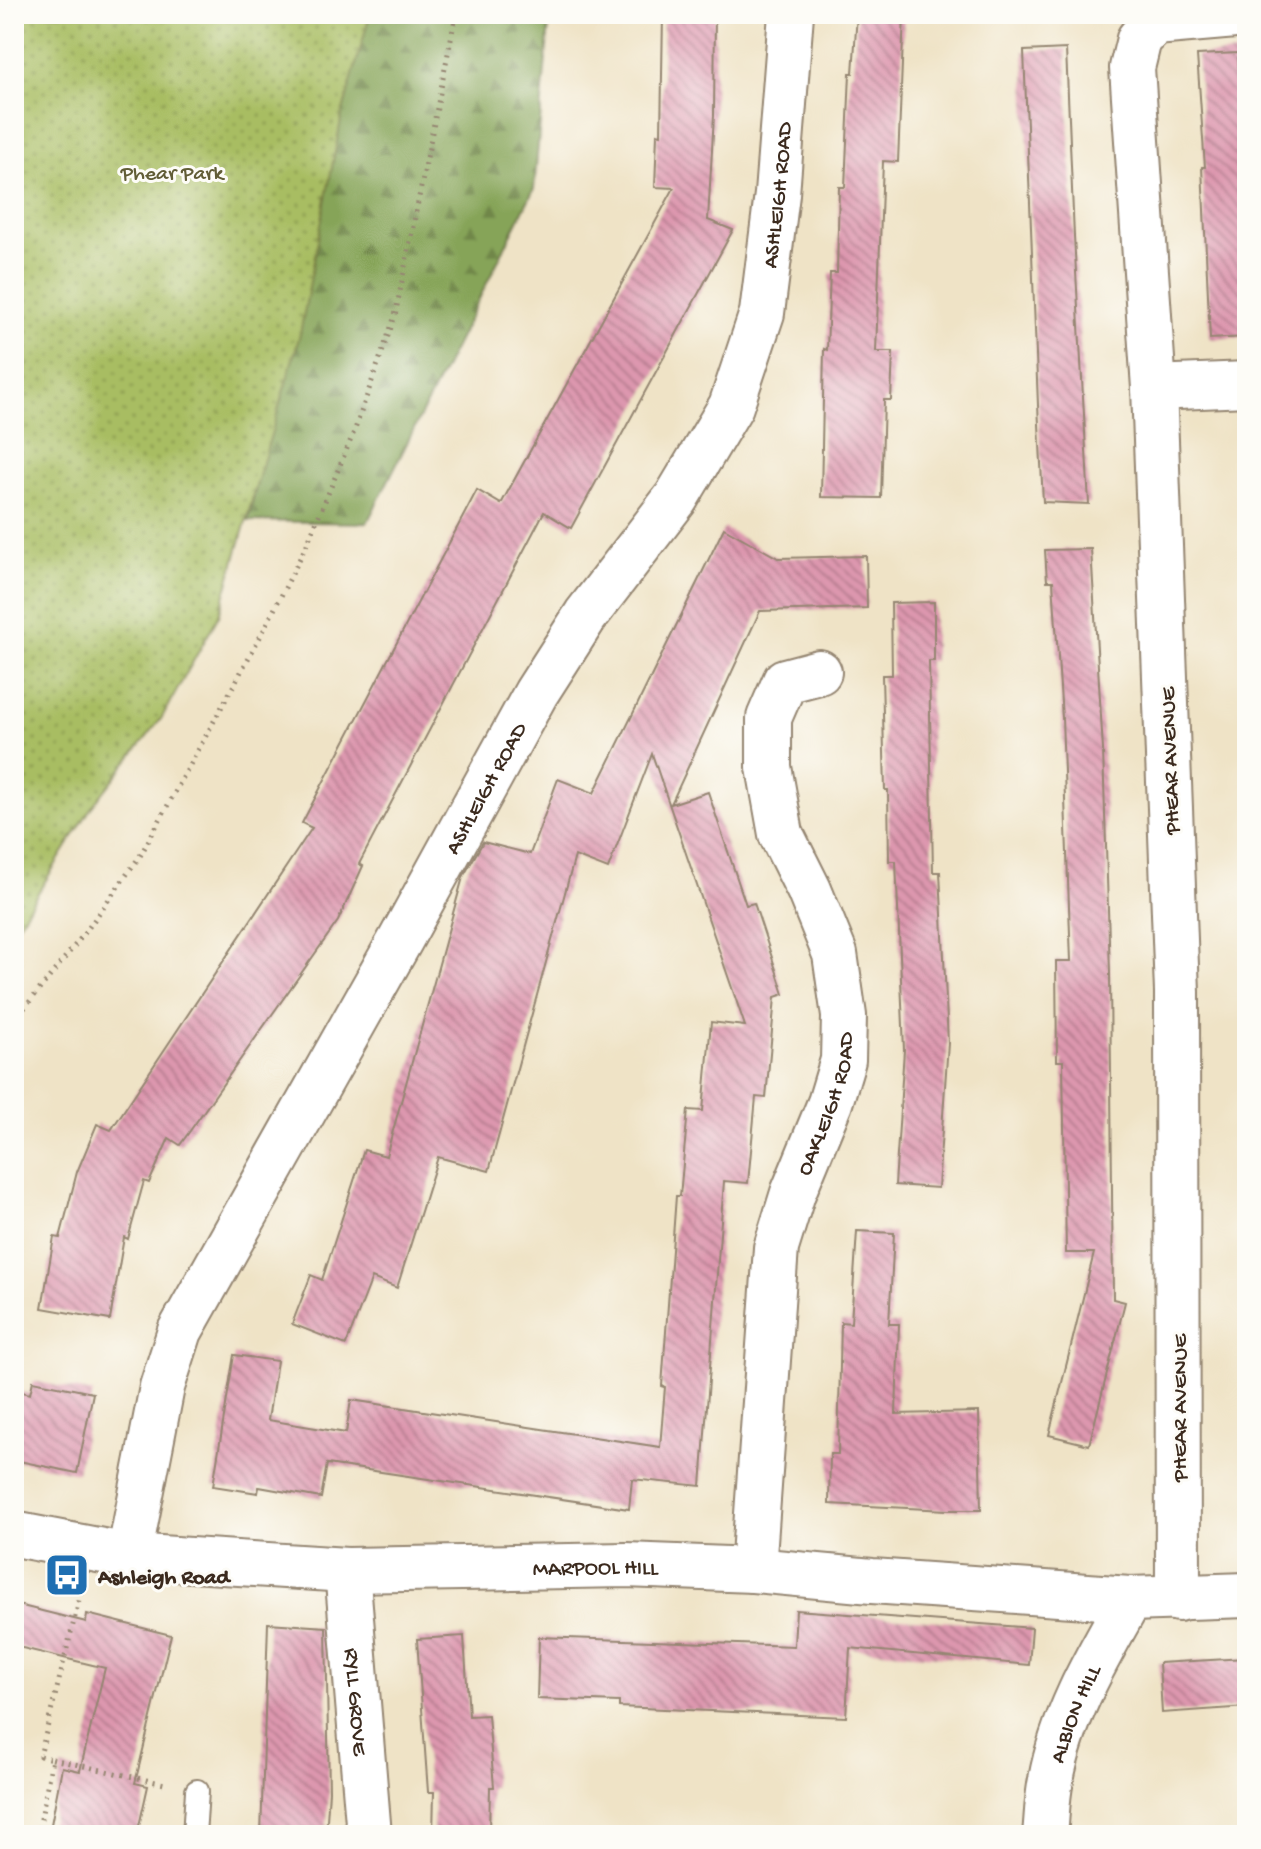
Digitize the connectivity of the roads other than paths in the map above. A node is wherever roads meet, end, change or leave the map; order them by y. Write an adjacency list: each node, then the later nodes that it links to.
1 (791, 14): 7 (street, ASHLEIGH ROAD)
2 (1247, 15): 4 (street, PHEAR AVENUE)
3 (1247, 384): 4 (street)
4 (1154, 388): 12 (street, PHEAR AVENUE)
5 (819, 672): 9 (street, OAKLEIGH ROAD)
6 (14, 1534): 7 (street, MARPOOL HILL)
7 (129, 1556): 8 (street, MARPOOL HILL)
8 (347, 1570): 9 (street, MARPOOL HILL); 15 (street, RYLL GROVE)
9 (753, 1570): 11 (street, MARPOOL HILL)
10 (1247, 1595): 12 (street, MARPOOL HILL)
11 (1130, 1599): 12 (street, MARPOOL HILL); 16 (street, ALBION HILL)
12 (1178, 1599)
13 (197, 1791): 14 (lane)
14 (194, 1835)
15 (369, 1835)
16 (1045, 1835)

